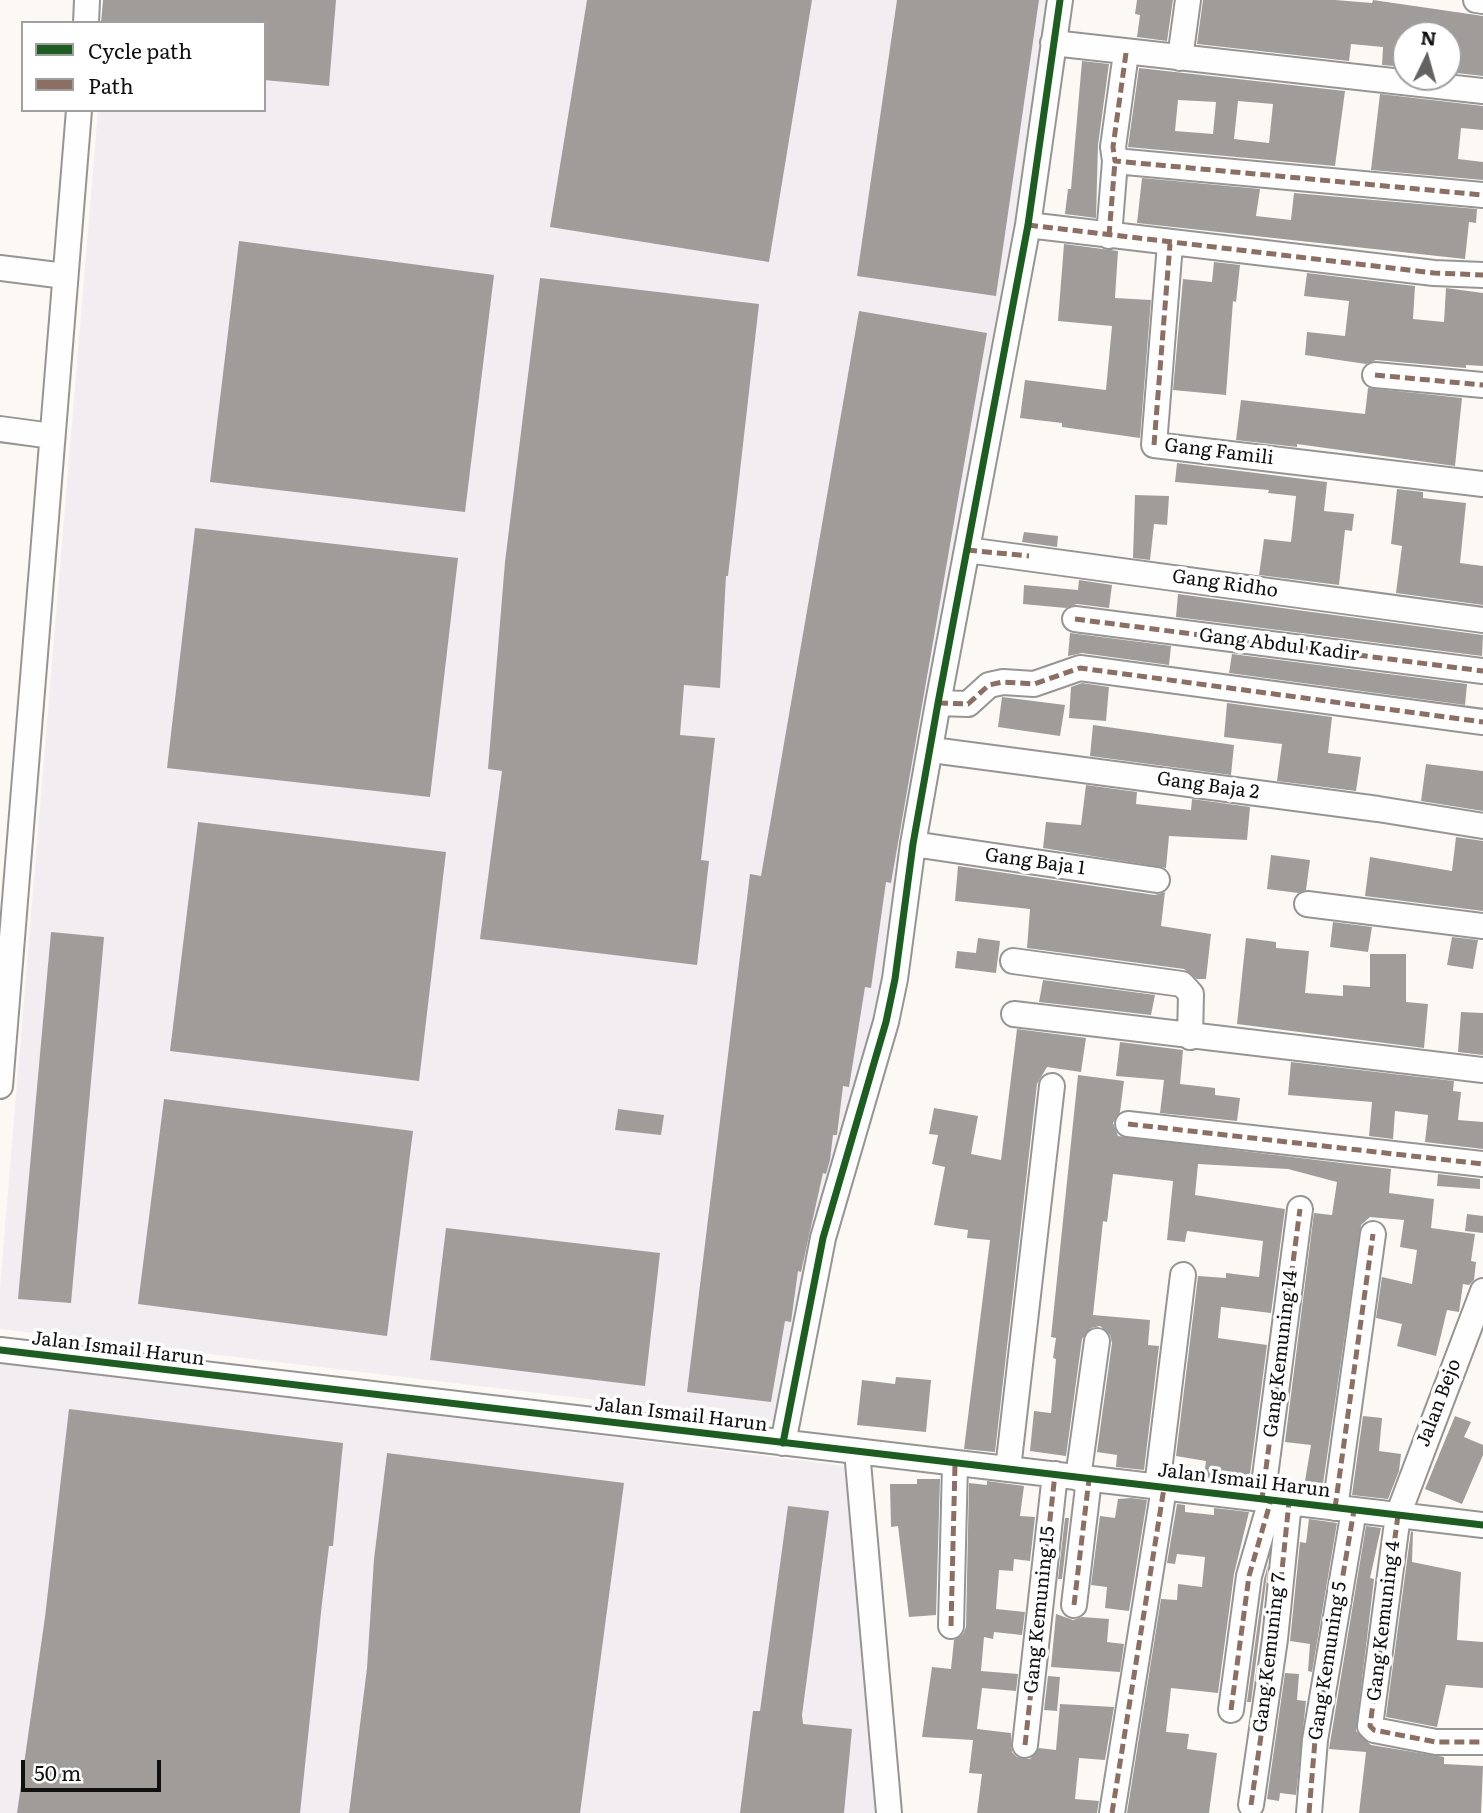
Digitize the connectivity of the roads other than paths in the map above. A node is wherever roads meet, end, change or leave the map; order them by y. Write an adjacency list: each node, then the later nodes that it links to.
1 (87, 0): 6 (street)
2 (1060, 0): 7 (street)
3 (1188, 0): 9 (street)
4 (1476, 0): 5 (street)
5 (1483, 1)
6 (86, 21)
7 (1053, 43): 8 (street); 14 (street)
8 (1126, 53): 9 (street); 12 (street)
9 (1180, 58): 10 (street)
10 (1483, 91)
11 (79, 112): 19 (street)
12 (1115, 161): 13 (street); 15 (street)
13 (1483, 195)
14 (1028, 225): 15 (street); 25 (street)
15 (1110, 236): 16 (street)
16 (1170, 244): 18 (street); 24 (street, Gang Famili)
17 (0, 268): 19 (street)
18 (1483, 275)
19 (65, 276): 23 (street)
20 (1375, 375): 21 (street)
21 (1483, 386)
22 (0, 429): 23 (street)
23 (52, 436): 33 (street)
24 (1483, 484)
25 (987, 552): 27 (street, Gang Ridho); 29 (street)
26 (1075, 619): 28 (street, Gang Abdul Kadir)
27 (1483, 620)
28 (1483, 671)
29 (954, 703): 30 (street); 31 (street)
30 (1483, 722)
31 (932, 750): 32 (street, Gang Baja 2); 34 (street)
32 (1483, 826)
33 (10, 840): 39 (street)
34 (913, 844): 35 (street, Gang Baja 1); 53 (street)
35 (1157, 880)
36 (1307, 904): 37 (street)
37 (1483, 926)
38 (1013, 961): 41 (street)
39 (5, 966): 43 (street)
40 (1014, 1014): 41 (street)
41 (1190, 1037): 42 (street)
42 (1483, 1070)
43 (0, 1084)
44 (1052, 1086): 56 (street)
45 (1128, 1124): 46 (street)
46 (1483, 1164)
47 (1300, 1209): 59 (street, Gang Kemuning 14)
48 (1373, 1234): 60 (street, Gang Kemuning 5)
49 (1183, 1275): 58 (street)
50 (1483, 1291): 61 (street, Jalan Bejo)
51 (1097, 1341): 57 (street)
52 (0, 1350): 53 (street, Jalan Ismail Harun)
53 (783, 1443): 54 (street, Jalan Ismail Harun)
54 (857, 1451): 55 (street, Jalan Ismail Harun); 69 (street)
55 (955, 1464): 56 (street, Jalan Ismail Harun); 64 (street)
56 (1008, 1469): 57 (street, Jalan Ismail Harun)
57 (1074, 1477): 58 (street, Jalan Ismail Harun); 63 (street); 67 (street, Gang Kemuning 15)
58 (1160, 1487): 59 (street, Jalan Ismail Harun); 70 (street)
59 (1274, 1501): 60 (street, Jalan Ismail Harun); 65 (street); 68 (street, Gang Kemuning 7)
60 (1344, 1509): 61 (street, Jalan Ismail Harun); 71 (street, Gang Kemuning 5)
61 (1398, 1515): 62 (street, Jalan Ismail Harun); 66 (street, Gang Kemuning 4)
62 (1483, 1525)
63 (1074, 1605)
64 (951, 1626)
65 (1231, 1710)
66 (1483, 1742)
67 (1025, 1745)
68 (1251, 1805)
69 (889, 1813)
70 (1112, 1813)
71 (1309, 1813)

